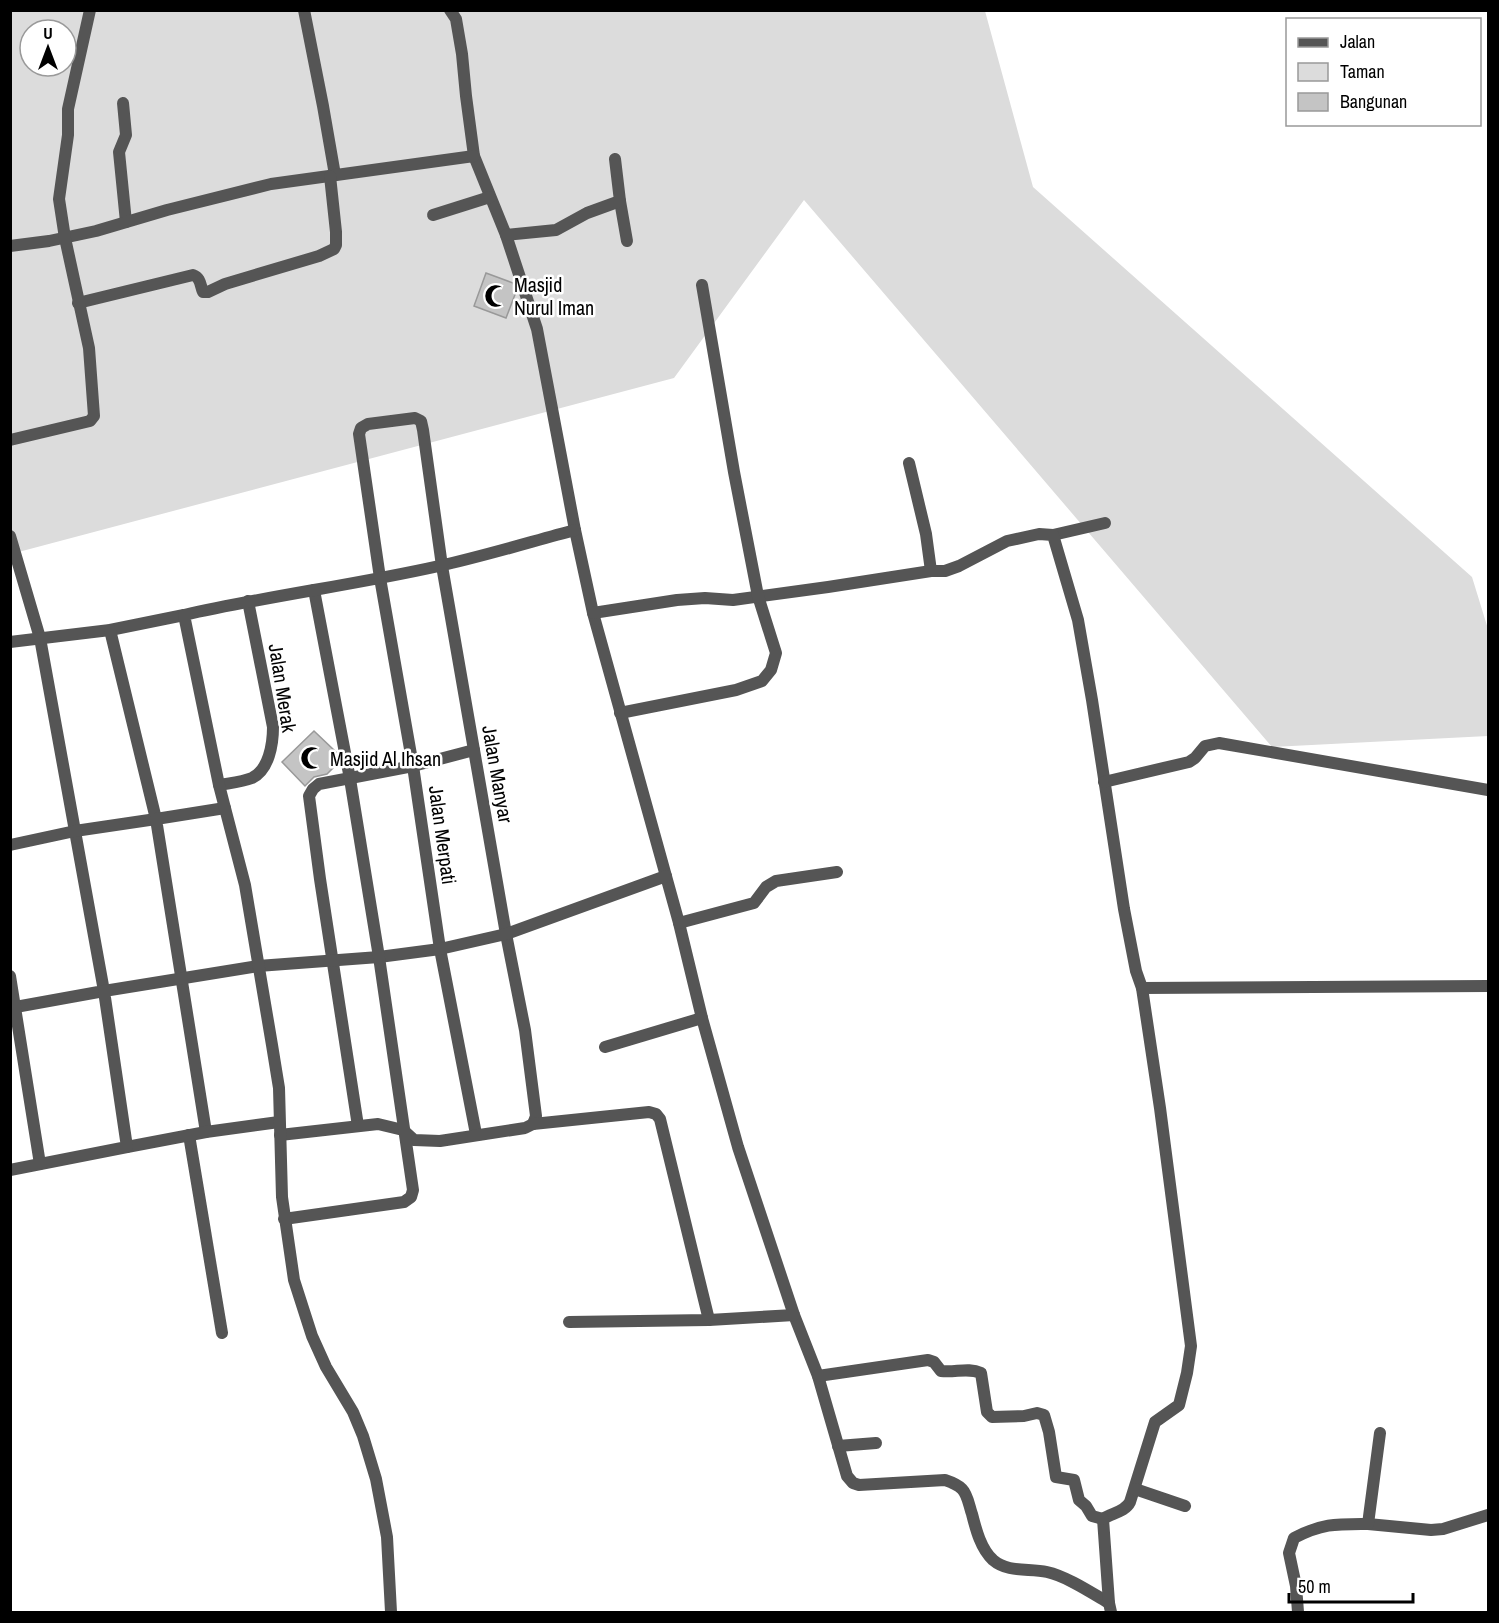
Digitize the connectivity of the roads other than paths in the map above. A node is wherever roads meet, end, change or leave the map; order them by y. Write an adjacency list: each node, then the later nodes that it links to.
1 (90, 10): 13 (street)
2 (303, 10): 7 (street)
3 (450, 10): 5 (street)
4 (123, 103): 11 (street)
5 (474, 156): 7 (street); 8 (street)
6 (615, 159): 9 (street)
7 (332, 176): 11 (street); 17 (street)
8 (490, 197): 10 (street); 12 (street)
9 (620, 201): 12 (street); 14 (street)
10 (433, 215)
11 (126, 222): 13 (street)
12 (507, 236): 22 (street)
13 (65, 238): 15 (street); 17 (street)
14 (627, 241)
15 (10, 246)
16 (702, 285): 29 (street)
17 (78, 303): 19 (street)
18 (423, 430): 25 (street, Jalan Manyar); 27 (street, Jalan Merpati)
19 (10, 440)
20 (909, 463): 26 (street)
21 (1105, 522): 23 (street)
22 (575, 530): 25 (street); 31 (street)
23 (1053, 535): 26 (street); 40 (street)
24 (10, 536): 34 (street)
25 (442, 566): 27 (street); 37 (street, Jalan Manyar)
26 (931, 571): 29 (street)
27 (381, 578): 28 (street); 38 (street, Jalan Merpati)
28 (314, 590): 30 (street); 39 (street)
29 (758, 596): 31 (street); 36 (street)
30 (248, 601): 32 (street); 41 (street, Jalan Merak)
31 (593, 613): 36 (street)
32 (184, 615): 33 (street); 41 (street)
33 (110, 630): 34 (street); 44 (street)
34 (40, 638): 35 (street); 45 (street)
35 (10, 642)
36 (620, 713): 48 (street)
37 (474, 750): 38 (street); 50 (street, Jalan Manyar)
38 (413, 766): 39 (street); 51 (street, Jalan Merpati)
39 (350, 779): 52 (street); 53 (street)
40 (1104, 782): 42 (street); 58 (street)
41 (219, 785): 43 (street)
42 (1488, 790)
43 (225, 808): 44 (street); 54 (street)
44 (156, 819): 45 (street); 56 (street)
45 (75, 831): 46 (street); 59 (street)
46 (10, 845)
47 (837, 872): 49 (street)
48 (666, 876): 49 (street); 50 (street)
49 (679, 923): 61 (street)
50 (506, 934): 51 (street); 64 (street, Jalan Manyar)
51 (440, 949): 52 (street); 68 (street, Jalan Merpati)
52 (379, 957): 53 (street); 66 (street)
53 (332, 960): 54 (street); 65 (street)
54 (258, 966): 56 (street); 63 (street)
55 (10, 976): 60 (street)
56 (182, 977): 59 (street); 67 (street)
57 (1488, 986): 58 (street)
58 (1142, 988): 83 (street)
59 (104, 991): 60 (street); 71 (street)
60 (13, 1008): 72 (street)
61 (702, 1018): 62 (street); 75 (street)
62 (605, 1047)
63 (279, 1122): 67 (street); 70 (street)
64 (533, 1124): 68 (street); 76 (street)
65 (358, 1126): 66 (street); 70 (street)
66 (403, 1130): 68 (street); 74 (street)
67 (206, 1132): 69 (street)
68 (476, 1134)
69 (189, 1135): 71 (street); 78 (street)
70 (280, 1135): 74 (street)
71 (127, 1147): 72 (street)
72 (40, 1164): 73 (street)
73 (10, 1170)
74 (284, 1219): 89 (street)
75 (794, 1316): 76 (street); 79 (street)
76 (709, 1320): 77 (street)
77 (569, 1322)
78 (222, 1333)
79 (818, 1376): 82 (street); 86 (street)
80 (1380, 1433): 87 (street)
81 (876, 1443): 82 (street)
82 (838, 1446): 88 (street)
83 (1135, 1489): 84 (street); 86 (street)
84 (1185, 1506)
85 (1488, 1515): 87 (street)
86 (1103, 1519): 88 (street)
87 (1368, 1524): 90 (street)
88 (1110, 1608)
89 (391, 1612)
90 (1298, 1612)

